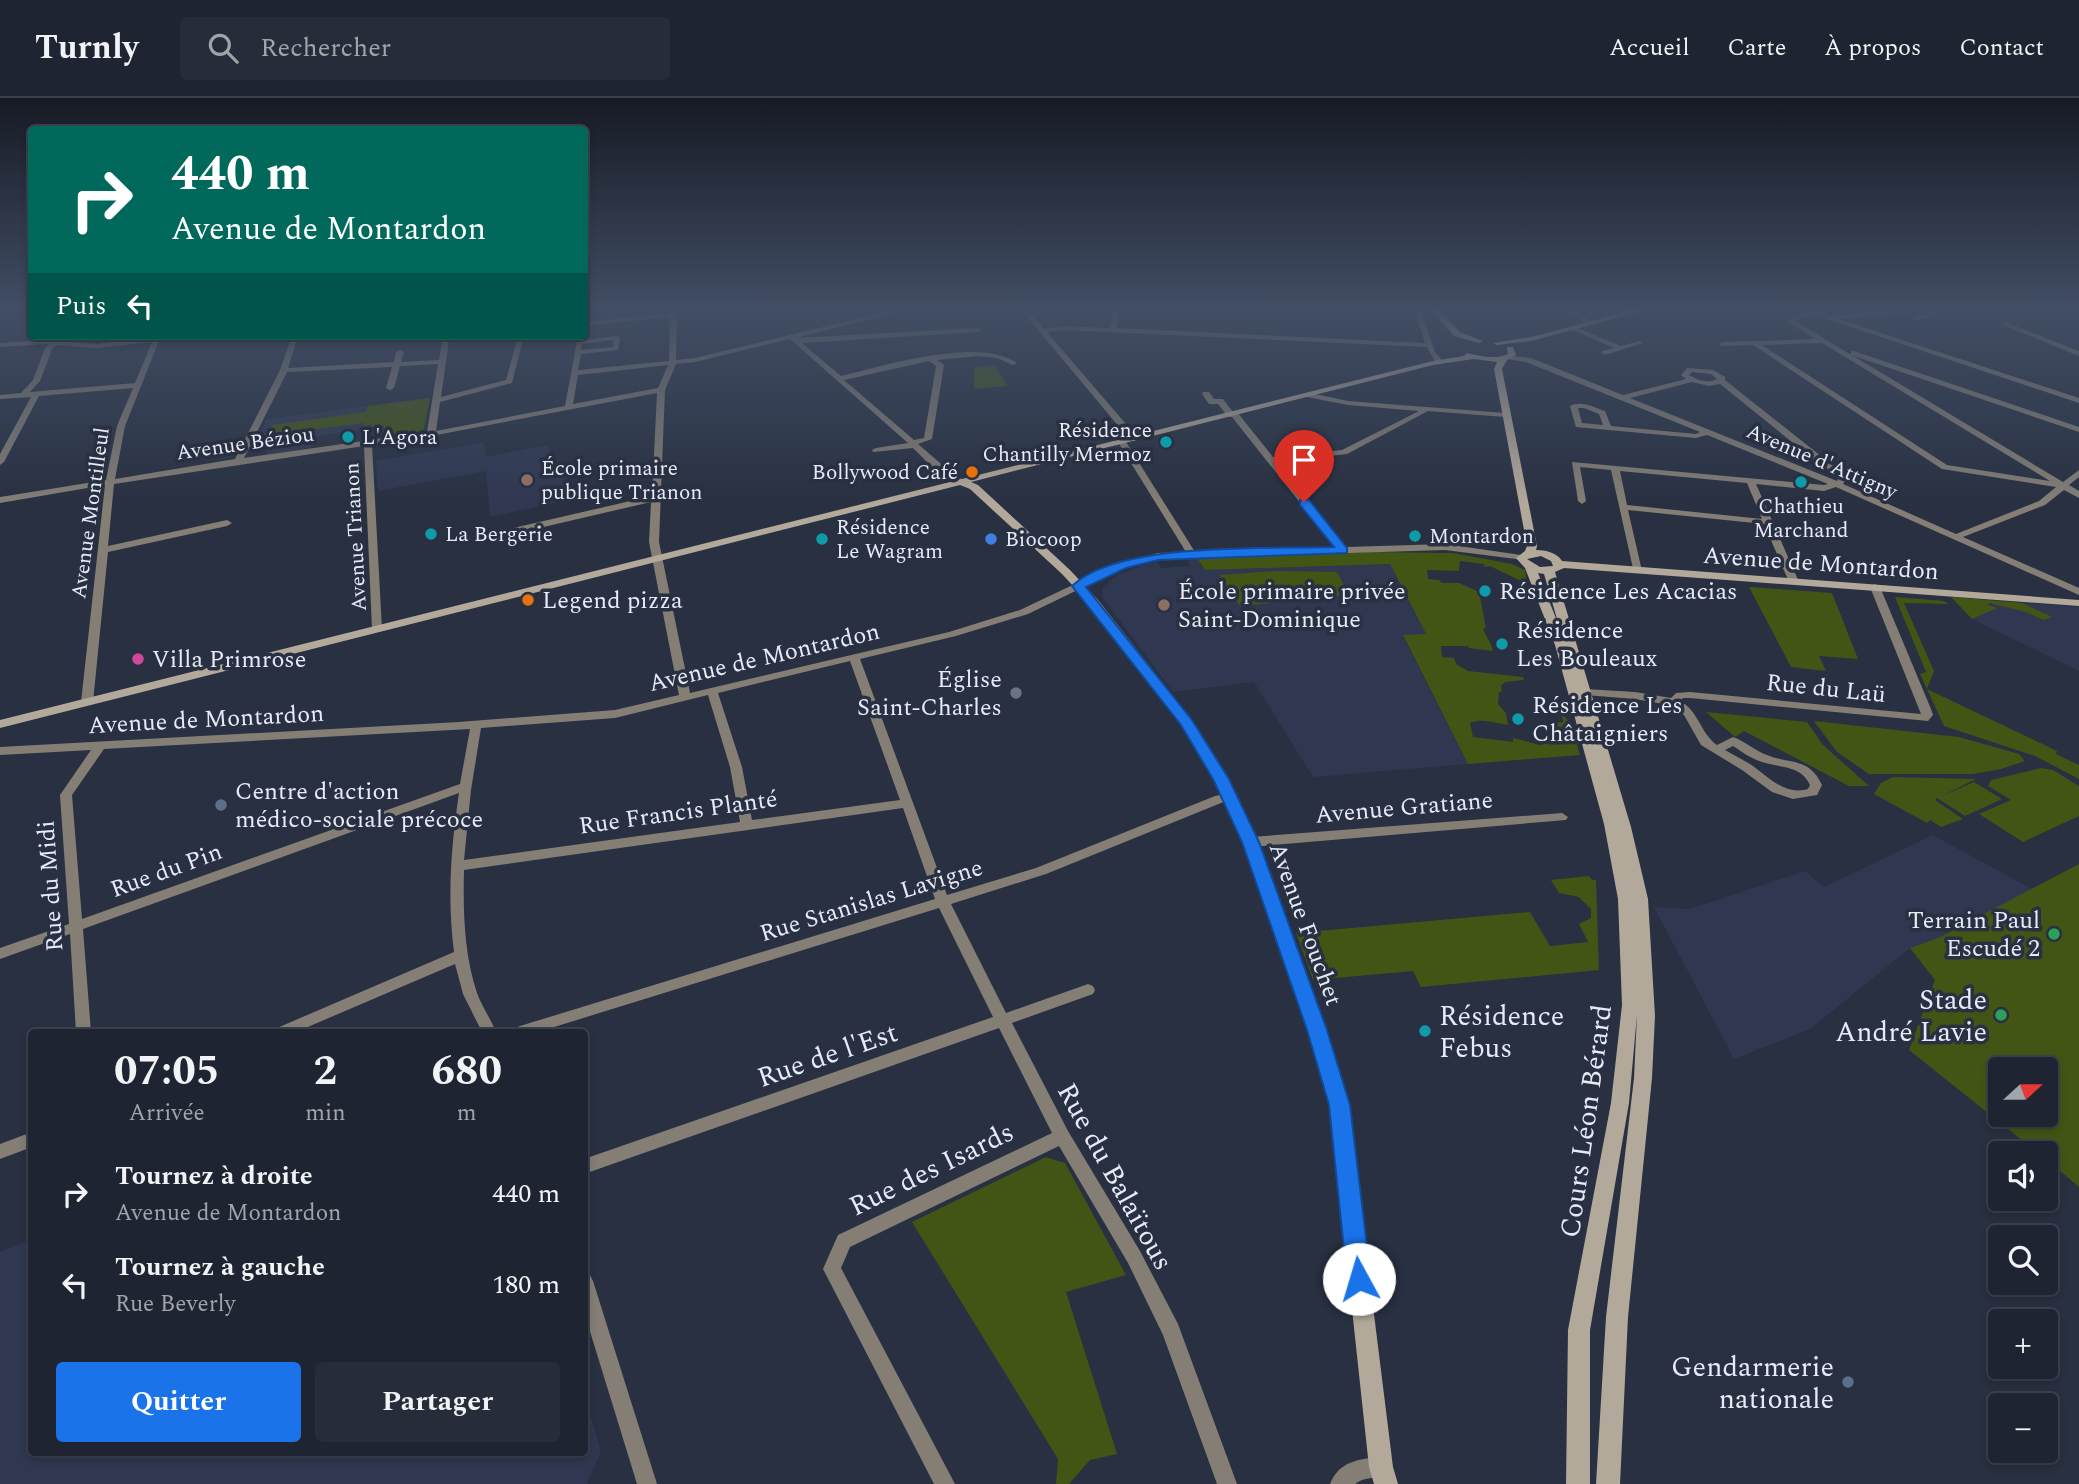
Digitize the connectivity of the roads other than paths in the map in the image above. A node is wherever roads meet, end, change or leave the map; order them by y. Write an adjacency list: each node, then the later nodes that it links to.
1 (38, 376): 31 (street)
2 (141, 376): 25 (street, Avenue Montilleul)
3 (281, 376): 52 (street)
4 (393, 376): 27 (street)
5 (440, 376): 36 (street)
6 (510, 376): 36 (street)
7 (575, 376): 38 (street)
8 (668, 376): 28 (street)
9 (835, 376): 22 (street)
10 (854, 376): 22 (street)
11 (938, 376): 49 (street)
12 (1080, 376): 46 (street)
13 (1386, 376): 32 (main road)
14 (1499, 376): 41 (main road, Cours Léon Bérard)
15 (1567, 376): 35 (street, Avenue d'Attigny)
16 (1687, 376): 23 (street)
17 (1719, 376): 24 (street)
18 (1805, 376): 61 (street)
19 (1881, 376): 61 (street)
20 (1922, 376): 43 (street)
21 (2003, 376): 37 (street)
22 (839, 379): 49 (street)
23 (1691, 380): 26 (street); 35 (street)
24 (1721, 381): 26 (street); 33 (street)
25 (137, 384): 29 (street); 58 (street, Avenue Montilleul)
26 (1710, 384): 33 (street)
27 (390, 388)
28 (661, 390): 38 (street, Avenue Béziou); 64 (street)
29 (36, 394): 31 (street); 53 (street)
30 (1206, 394): 40 (street)
31 (23, 395): 34 (street)
32 (1310, 395): 39 (street); 40 (main road)
33 (1741, 396): 60 (street)
34 (0, 397)
35 (1622, 398): 44 (street, Avenue d'Attigny)
36 (437, 400): 45 (street)
37 (2079, 401)
38 (569, 407): 45 (street, Avenue Béziou)
39 (1426, 410): 41 (street); 51 (street)
40 (1232, 414): 46 (main road); 51 (street)
41 (1505, 415): 62 (main road, Cours Léon Bérard)
42 (1608, 428): 44 (street)
43 (2079, 430)
44 (1707, 433): 60 (street, Avenue d'Attigny)
45 (431, 434): 48 (street, Avenue Béziou)
46 (1134, 439): 47 (main road)
47 (1122, 442): 59 (main road); 74 (street)
48 (368, 443): 52 (street, Avenue Béziou); 86 (street, Avenue Trianon)
49 (913, 444): 50 (street); 59 (street)
50 (876, 450)
51 (1270, 460): 73 (street)
52 (238, 461): 58 (street, Avenue Béziou)
53 (0, 462)
54 (1576, 464): 55 (street); 66 (street)
55 (1615, 468): 57 (street); 67 (street)
56 (2079, 473): 61 (street)
57 (1750, 481): 60 (street); 68 (street)
58 (110, 482): 65 (street, Avenue Béziou); 72 (street, Avenue Montilleul)
59 (961, 482): 75 (main road); 81 (main road, Avenue Fouchet)
60 (1838, 485): 71 (street, Avenue d'Attigny)
61 (2062, 486): 63 (street); 71 (street)
62 (1521, 491): 76 (main road, Cours Léon Bérard); 77 (main road, Cours Léon Bérard)
63 (2079, 495)
64 (656, 498): 70 (street); 75 (street)
65 (0, 500)
66 (1582, 501)
67 (1624, 507): 68 (street); 78 (street)
68 (1768, 522): 80 (street)
69 (226, 523): 72 (street)
70 (496, 535)
71 (1956, 537): 82 (street, Avenue d'Attigny)
72 (103, 550): 91 (street, Avenue Montilleul)
73 (1343, 550): 74 (street, Avenue de Montardon); 76 (street, Avenue de Montardon)
74 (1192, 554): 81 (street, Avenue de Montardon)
75 (658, 559): 86 (main road); 90 (street)
76 (1527, 559): 77 (main road); 77 (main road); 125 (main road, Cours Léon Bérard)
77 (1552, 563): 78 (main road, Avenue de Montardon); 89 (main road, Cours Léon Bérard)
78 (1637, 571): 80 (main road, Avenue de Montardon)
79 (2079, 580): 82 (street)
80 (1794, 582): 83 (main road, Avenue de Montardon)
81 (1078, 586): 87 (street, Avenue de Montardon); 99 (main road, Avenue Fouchet)
82 (2065, 586): 84 (street, Avenue d'Attigny)
83 (1875, 587): 85 (main road, Avenue de Montardon); 92 (street, Rue du Laü)
84 (2079, 592)
85 (2079, 603)
86 (377, 629): 91 (main road)
87 (854, 658): 88 (street, Avenue de Montardon); 100 (street)
88 (712, 692): 90 (street, Avenue de Montardon); 102 (street)
89 (1585, 692): 92 (street, Rue du Laü); 126 (main road, Cours Léon Bérard)
90 (685, 698): 94 (street, Avenue de Montardon)
91 (87, 702): 93 (main road)
92 (1674, 702): 96 (street)
93 (0, 724)
94 (476, 725): 95 (street, Avenue de Montardon); 98 (street)
95 (100, 746): 97 (street, Avenue de Montardon); 106 (street, Rue du Midi)
96 (1717, 750): 96 (street)
97 (0, 751)
98 (466, 786): 104 (street); 106 (street, Rue du Pin)
99 (1230, 797): 103 (main road, Avenue Fouchet); 105 (street, Rue Stanislas Lavigne)
100 (906, 803): 102 (street, Rue Francis Planté); 105 (street)
101 (1562, 817): 103 (street, Avenue Gratiane)
102 (747, 825): 104 (street, Rue Francis Planté)
103 (1251, 842): 120 (main road, Avenue Fouchet)
104 (456, 866): 108 (street)
105 (942, 902): 110 (street, Rue du Balaïtous); 114 (street, Rue Stanislas Lavigne)
106 (75, 927): 107 (street, Rue du Pin); 111 (street, Rue du Midi)
107 (0, 954)
108 (462, 955): 112 (street); 113 (street)
109 (1088, 990): 110 (street, Rue de l'Est)
110 (1001, 1021): 115 (street, Rue du Balaïtous); 118 (street, Rue de l'Est)
111 (84, 1029)
112 (289, 1029)
113 (487, 1029)
114 (530, 1029)
115 (1062, 1136): 122 (street, Rue des Isards); 123 (street, Rue du Balaïtous)
116 (28, 1141): 117 (street)
117 (0, 1152)
118 (588, 1166)
119 (588, 1294): 121 (street)
120 (1384, 1475): 124 (street)
121 (647, 1484)
122 (945, 1484)
123 (1227, 1484)
124 (1340, 1484)
125 (1578, 1484)
126 (1608, 1484)

